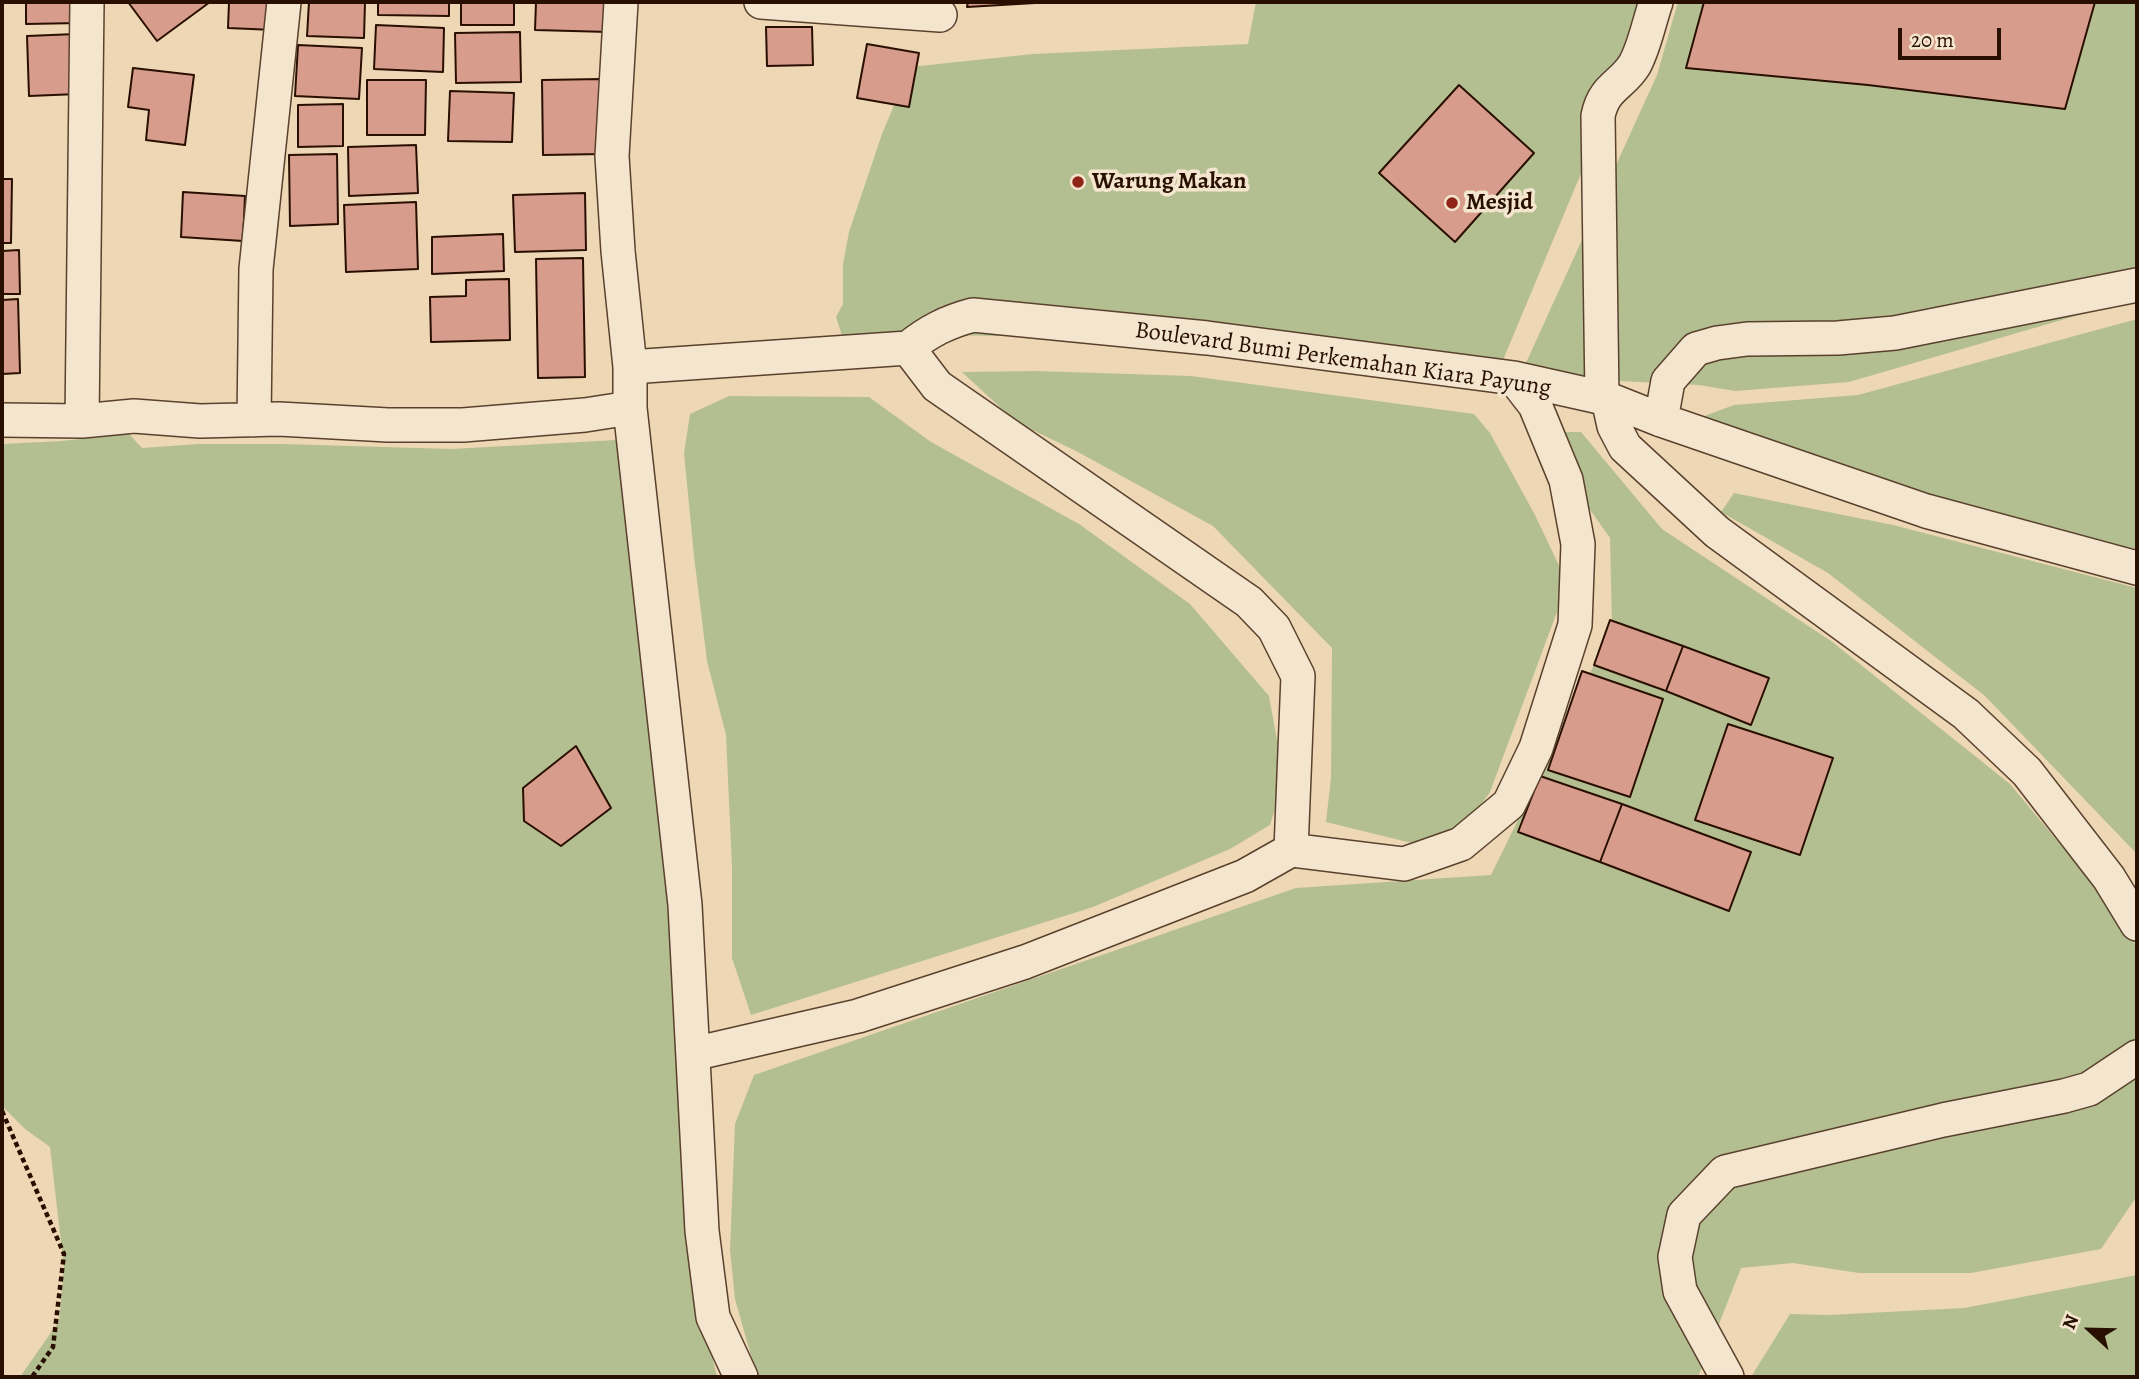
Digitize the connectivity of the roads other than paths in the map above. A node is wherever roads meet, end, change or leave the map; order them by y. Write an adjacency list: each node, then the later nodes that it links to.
1 (88, 2): 16 (street)
2 (284, 2): 13 (street)
3 (621, 2): 9 (street)
4 (761, 2): 6 (street)
5 (1656, 2): 11 (street)
6 (940, 15)
7 (2137, 285): 15 (street)
8 (908, 348): 9 (street); 10 (street, Boulevard Bumi Perkemahan Kiara Payung); 18 (street)
9 (630, 367): 12 (street)
10 (1514, 378): 11 (street, Boulevard Bumi Perkemahan Kiara Payung); 18 (street)
11 (1605, 399): 15 (street, Boulevard Bumi Perkemahan Kiara Payung); 19 (street)
12 (630, 408): 13 (street); 20 (street)
13 (254, 419): 16 (street)
14 (2, 420): 16 (street)
15 (1661, 420): 17 (street, Boulevard Bumi Perkemahan Kiara Payung)
16 (82, 421)
17 (2137, 568)
18 (1291, 850): 20 (street)
19 (2137, 924)
20 (693, 1055): 22 (street)
21 (2137, 1057): 23 (street)
22 (741, 1377)
23 (1727, 1377)

